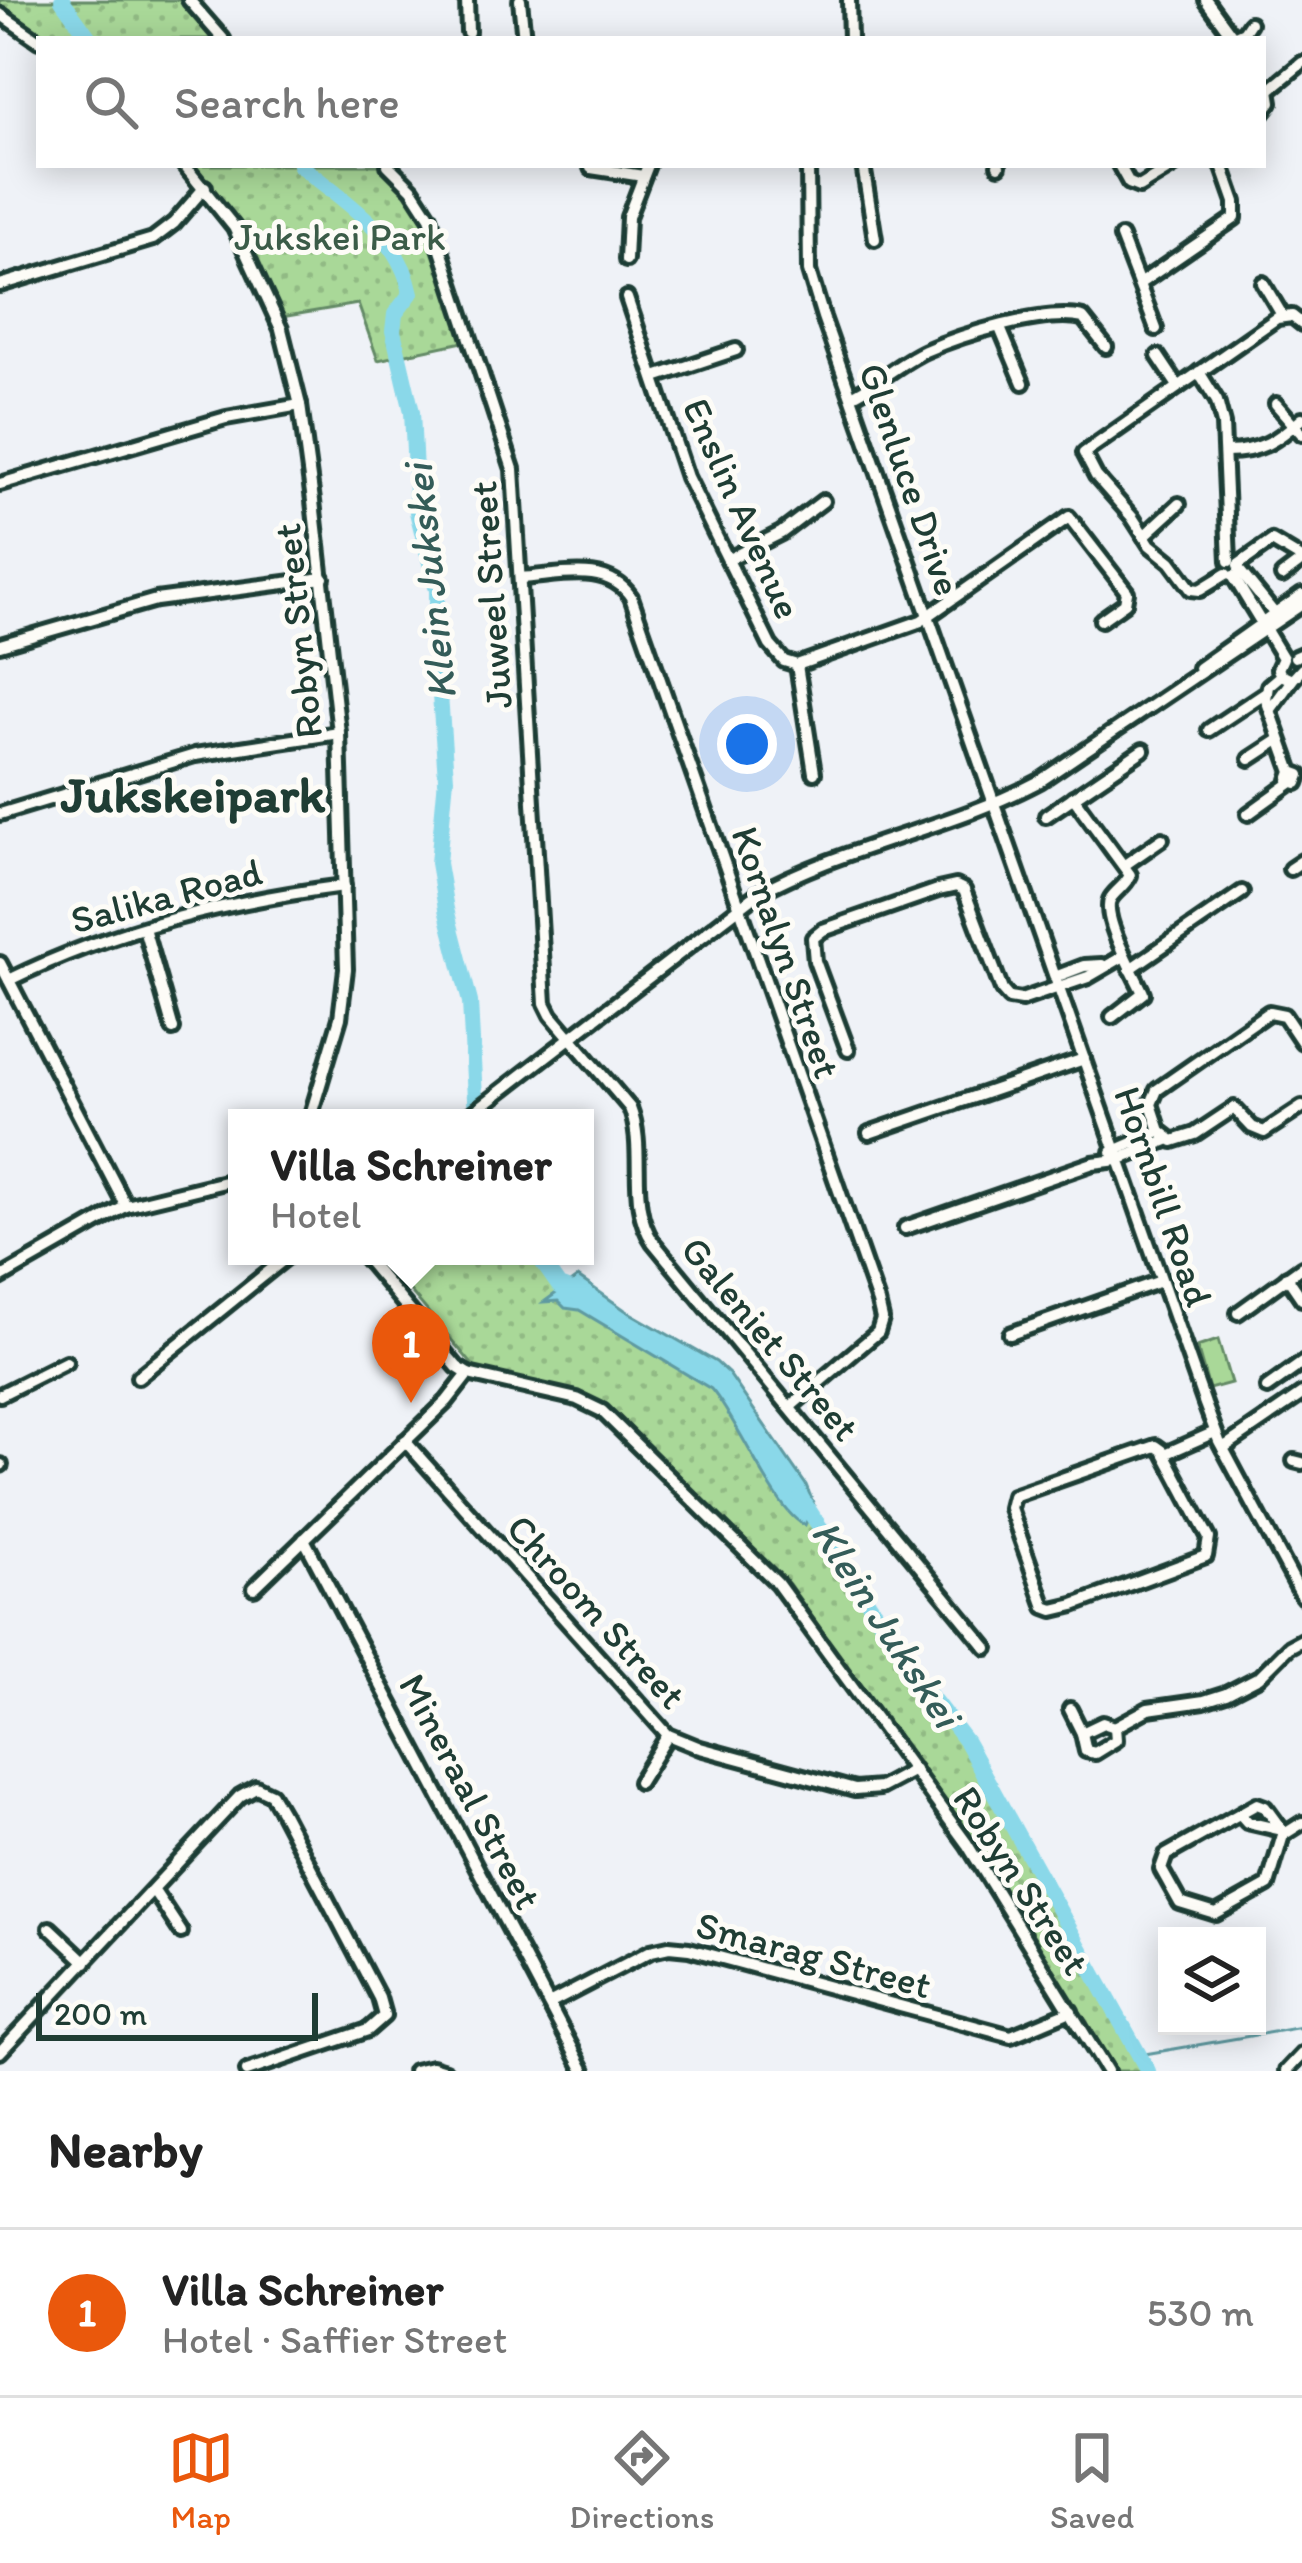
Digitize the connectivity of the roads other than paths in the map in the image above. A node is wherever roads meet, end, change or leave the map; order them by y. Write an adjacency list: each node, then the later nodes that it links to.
1 (189, 0): 9 (street)
2 (467, 0): 8 (street)
3 (520, 0): 10 (street)
4 (849, 0): 11 (street)
5 (1207, 0): 12 (street)
6 (0, 14): 14 (street)
7 (1250, 23): 13 (street)
8 (468, 32)
9 (220, 36)
10 (524, 36)
11 (850, 36)
12 (1232, 36)
13 (1235, 36)
14 (36, 39)
15 (1302, 63): 16 (street)
16 (1266, 92)
17 (187, 168): 26 (street, Robyn Street)
18 (391, 168): 59 (street, Juweel Street)
19 (591, 168): 25 (street)
20 (808, 168): 45 (street, Glenluce Drive)
21 (863, 168): 28 (street)
22 (1121, 168): 23 (street)
23 (1170, 168)
24 (1223, 168): 31 (street)
25 (646, 171): 29 (street)
26 (205, 187): 32 (street); 47 (street, Robyn Street)
27 (1121, 237): 31 (street)
28 (875, 239)
29 (626, 260)
30 (1263, 283): 34 (street)
31 (1139, 284): 37 (street)
32 (0, 285)
33 (627, 298): 42 (street, Enslin Avenue)
34 (1282, 315): 35 (street); 41 (street)
35 (1302, 324)
36 (1000, 328): 38 (street); 43 (street); 45 (street)
37 (1156, 329)
38 (1106, 347)
39 (736, 350): 42 (street)
40 (1158, 356): 44 (street)
41 (1199, 372): 44 (street); 49 (street)
42 (655, 377): 54 (street, Enslin Avenue)
43 (1023, 382)
44 (1178, 386): 53 (street)
45 (850, 397): 62 (street, Glenluce Drive)
46 (1276, 404): 48 (street)
47 (300, 405): 50 (street); 58 (street, Robyn Street)
48 (1300, 426): 49 (street)
49 (1226, 452): 56 (street)
50 (0, 484)
51 (823, 501): 54 (street)
52 (1179, 504): 53 (street)
53 (1144, 536): 56 (street)
54 (729, 559): 68 (street, Enslin Avenue)
55 (1302, 560): 56 (street); 57 (street)
56 (1233, 569): 63 (street); 65 (street)
57 (1282, 575)
58 (323, 578): 66 (street); 73 (street, Robyn Street)
59 (520, 578): 90 (street, Kornalyn Street); 99 (street, Juweel Street)
60 (1302, 595): 63 (street)
61 (1302, 604): 63 (street)
62 (928, 614): 64 (street, Enslin Avenue); 68 (street, Enslin Avenue); 80 (street, Glenluce Drive)
63 (1277, 617): 65 (street)
64 (1101, 620)
65 (1262, 627): 67 (street); 80 (street)
66 (0, 645)
67 (1297, 661): 69 (street); 69 (street)
68 (796, 665): 77 (street)
69 (1286, 678): 70 (street); 71 (street)
70 (1266, 692): 71 (street); 72 (street)
71 (1271, 712): 74 (street)
72 (1209, 730)
73 (339, 733): 81 (street); 88 (street, Robyn Street)
74 (1279, 740): 76 (street); 78 (street)
75 (1144, 750): 79 (street)
76 (1250, 759)
77 (814, 773)
78 (1297, 779): 82 (street)
79 (1073, 797): 83 (street); 86 (street)
80 (995, 805): 90 (street); 96 (street, Hornbill Road)
81 (0, 814)
82 (1249, 814)
83 (1046, 816)
84 (1162, 839): 86 (street)
85 (1302, 861): 87 (street)
86 (1126, 864): 92 (street)
87 (1290, 869)
88 (344, 886): 91 (street, Salika Road); 104 (street, Robyn Street)
89 (1242, 892): 94 (street)
90 (740, 905): 99 (street); 128 (street, Kornalyn Street)
91 (144, 928): 95 (street, Salika Road); 98 (street)
92 (1124, 956): 94 (street); 96 (street)
93 (0, 963): 95 (street)
94 (1130, 969): 97 (street)
95 (8, 980): 110 (street)
96 (1057, 983): 101 (street); 102 (street, Hornbill Road)
97 (1112, 1017)
98 (172, 1029)
99 (573, 1039): 105 (street); 128 (street, Galeniet Street)
100 (1302, 1042): 107 (street)
101 (848, 1050)
102 (1084, 1059): 106 (street); 108 (street, Hornbill Road)
103 (1302, 1107): 107 (street)
104 (313, 1109)
105 (477, 1109)
106 (869, 1133)
107 (1164, 1136): 108 (street)
108 (1113, 1156): 111 (street); 117 (street, Hornbill Road)
109 (228, 1181): 110 (street)
110 (126, 1206): 116 (street)
111 (905, 1228)
112 (277, 1265): 124 (street)
113 (371, 1265): 123 (street)
114 (1302, 1267): 115 (street)
115 (1287, 1277): 118 (street); 119 (street)
116 (0, 1278)
117 (1161, 1281): 120 (street); 129 (street, Hornbill Road)
118 (1302, 1299)
119 (1238, 1313)
120 (1010, 1334)
121 (66, 1362): 127 (street)
122 (1302, 1363): 125 (street)
123 (468, 1374): 130 (street); 142 (street, Robyn Street)
124 (138, 1377)
125 (1267, 1388)
126 (1302, 1394): 131 (street)
127 (0, 1395)
128 (790, 1407): 137 (street, Galeniet Street)
129 (1215, 1432): 131 (street, Hornbill Road); 132 (street)
130 (405, 1441): 133 (street); 141 (street, Chroom Street)
131 (1223, 1448): 135 (street, Hornbill Road)
132 (1165, 1454): 132 (street)
133 (304, 1539): 134 (street); 151 (street, Mineraal Street)
134 (254, 1588)
135 (1302, 1596)
136 (1302, 1640): 139 (street)
137 (987, 1648)
138 (1070, 1709): 140 (street)
139 (1115, 1727): 140 (street); 140 (street)
140 (1082, 1733)
141 (668, 1735): 142 (street, Chroom Street); 143 (street)
142 (914, 1770): 152 (street, Robyn Street)
143 (639, 1782)
144 (1240, 1814): 146 (street); 146 (street); 146 (street)
145 (1302, 1823): 146 (street)
146 (1283, 1832)
147 (154, 1891): 149 (street); 150 (street); 155 (street)
148 (50, 1928): 150 (street)
149 (181, 1932)
150 (86, 1961): 153 (street)
151 (550, 2004): 152 (street, Smarag Street); 158 (street, Mineraal Street)
152 (1071, 2011): 159 (street, Robyn Street)
153 (0, 2052)
154 (1302, 2054): 160 (street)
155 (247, 2071)
156 (414, 2071): 157 (street)
157 (445, 2071)
158 (584, 2071)
159 (1107, 2071)
160 (1286, 2071)

